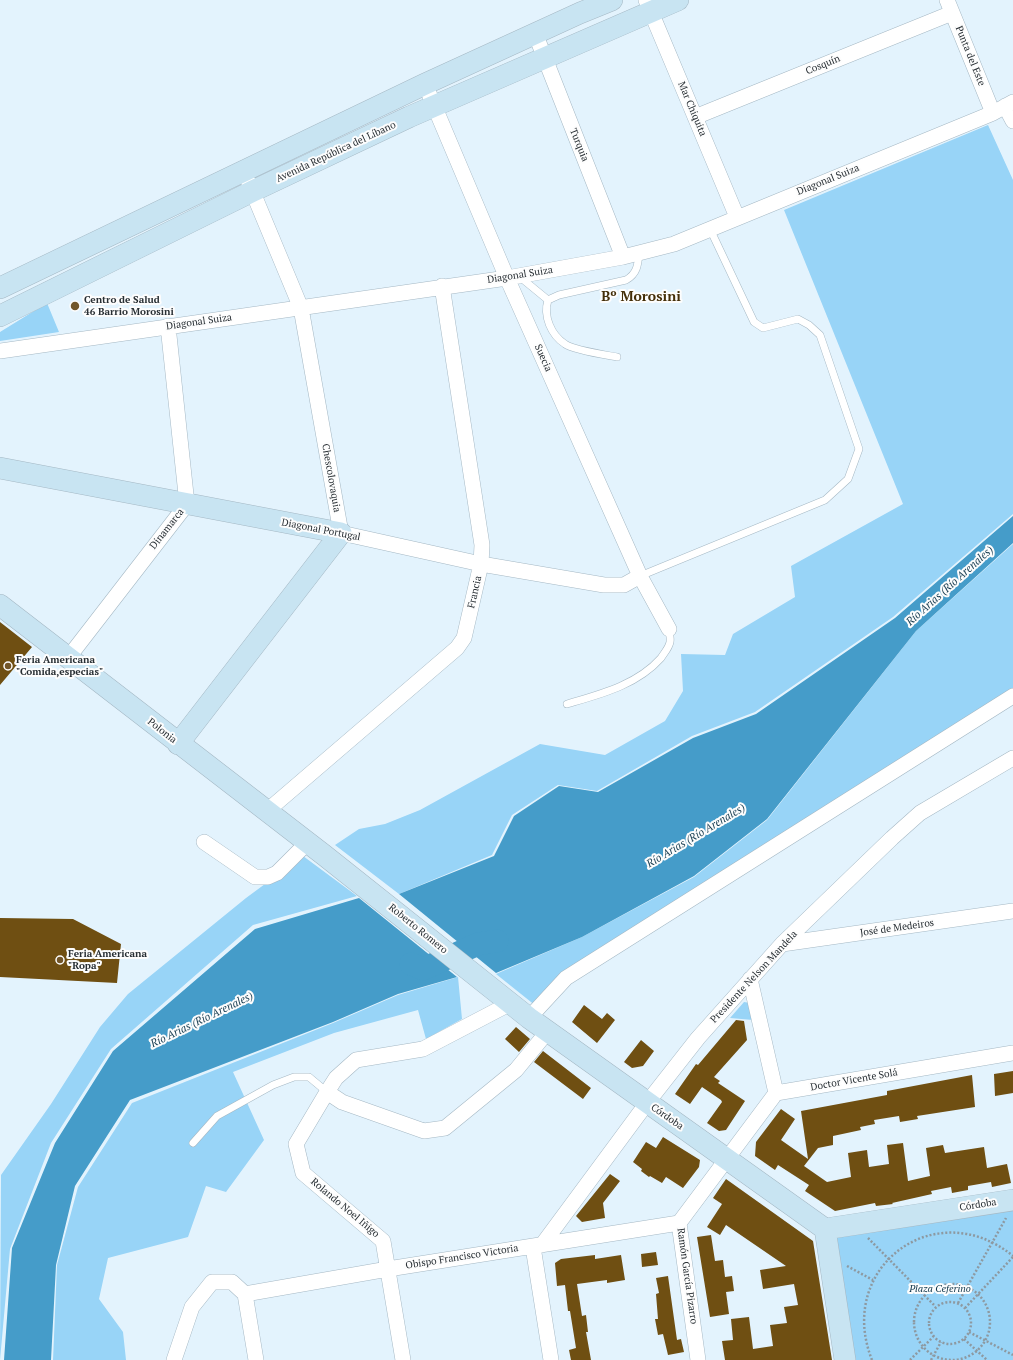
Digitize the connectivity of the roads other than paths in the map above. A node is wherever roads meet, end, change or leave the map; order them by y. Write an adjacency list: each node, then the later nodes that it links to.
1 (612, 0): 3 (main road)
2 (678, 0): 4 (main road, Avenida República del Líbano)
3 (578, 6): 6 (main road)
4 (648, 6): 7 (main road, Avenida República del Líbano); 11 (street, Mar Chiquita)
5 (949, 6): 10 (street, Punta del Este); 11 (street, Cosquín)
6 (535, 33): 7 (street, Turquia); 8 (main road)
7 (544, 58): 9 (main road, Avenida República del Líbano); 18 (street, Turquia)
8 (425, 84): 9 (street, Suecia); 13 (main road)
9 (434, 107): 14 (main road, Avenida República del Líbano); 19 (street, Suecia)
10 (1004, 107): 12 (street, Punta del Este); 15 (street, Diagonal Suiza)
11 (695, 117): 15 (street, Mar Chiquita)
12 (1013, 121)
13 (244, 170): 14 (street, Chescolovaquia); 21 (main road)
14 (253, 191): 23 (street, Chescolovaquia); 24 (main road, Avenida República del Líbano)
15 (737, 217): 16 (street, Diagonal Suiza)
16 (710, 229): 17 (street, Diagonal Suiza); 32 (lane)
17 (640, 253): 18 (street, Diagonal Suiza); 22 (lane)
18 (623, 257): 19 (street, Diagonal Suiza)
19 (512, 277): 20 (street, Diagonal Suiza); 22 (lane); 32 (street, Suecia)
20 (442, 286): 23 (street, Diagonal Suiza); 31 (street, Francia)
21 (0, 288)
22 (548, 300): 27 (lane)
23 (301, 308): 25 (street, Diagonal Suiza); 30 (street, Chescolovaquia)
24 (0, 316)
25 (168, 326): 26 (street, Diagonal Suiza); 29 (street, Dinamarca)
26 (0, 351)
27 (617, 357)
28 (0, 468): 29 (main road, Diagonal Portugal)
29 (187, 504): 30 (main road, Diagonal Portugal); 35 (street, Dinamarca)
30 (340, 533): 31 (street, Diagonal Portugal); 38 (main road)
31 (481, 564): 32 (street, Diagonal Portugal); 40 (street, Francia)
32 (640, 576): 34 (street, Suecia)
33 (0, 604): 35 (main road, Polonia)
34 (669, 629): 37 (lane)
35 (68, 658): 38 (main road, Polonia)
36 (1013, 696): 48 (street)
37 (568, 704)
38 (178, 744): 40 (main road, Polonia)
39 (1013, 758): 45 (street, Presidente Nelson Mandela)
40 (267, 811): 42 (main road, Polonia)
41 (204, 842): 42 (street)
42 (308, 842): 43 (main road, Polonia)
43 (324, 855): 47 (main road, Roberto Romero)
44 (1013, 911): 45 (street, José de Medeiros)
45 (782, 944): 46 (street, Presidente Nelson Mandela)
46 (750, 979): 52 (street); 53 (street, Presidente Nelson Mandela)
47 (511, 1004): 48 (main road, Córdoba); 51 (street)
48 (530, 1018): 49 (main road, Córdoba)
49 (548, 1031): 51 (street); 53 (main road, Córdoba)
50 (1013, 1053): 52 (street, Doctor Vicente Solá)
51 (327, 1092): 54 (lane); 60 (street, Rolando Noel Iñigo)
52 (776, 1093): 55 (street)
53 (647, 1103): 55 (main road, Córdoba); 59 (street, Presidente Nelson Mandela)
54 (193, 1143)
55 (726, 1159): 57 (street, Ramón García Pizarro); 58 (main road, Córdoba)
56 (1010, 1207): 58 (main road, Córdoba)
57 (679, 1223): 59 (street, Obispo Francisco Victoria); 66 (street, Ramón García Pizarro)
58 (825, 1229): 67 (main road)
59 (538, 1246): 60 (street, Obispo Francisco Victoria); 65 (street)
60 (388, 1269): 61 (street, Obispo Francisco Victoria); 64 (street, Rolando Noel Iñigo)
61 (245, 1294): 62 (street); 63 (street)
62 (174, 1360)
63 (256, 1360)
64 (403, 1360)
65 (551, 1360)
66 (698, 1360)
67 (845, 1360)

